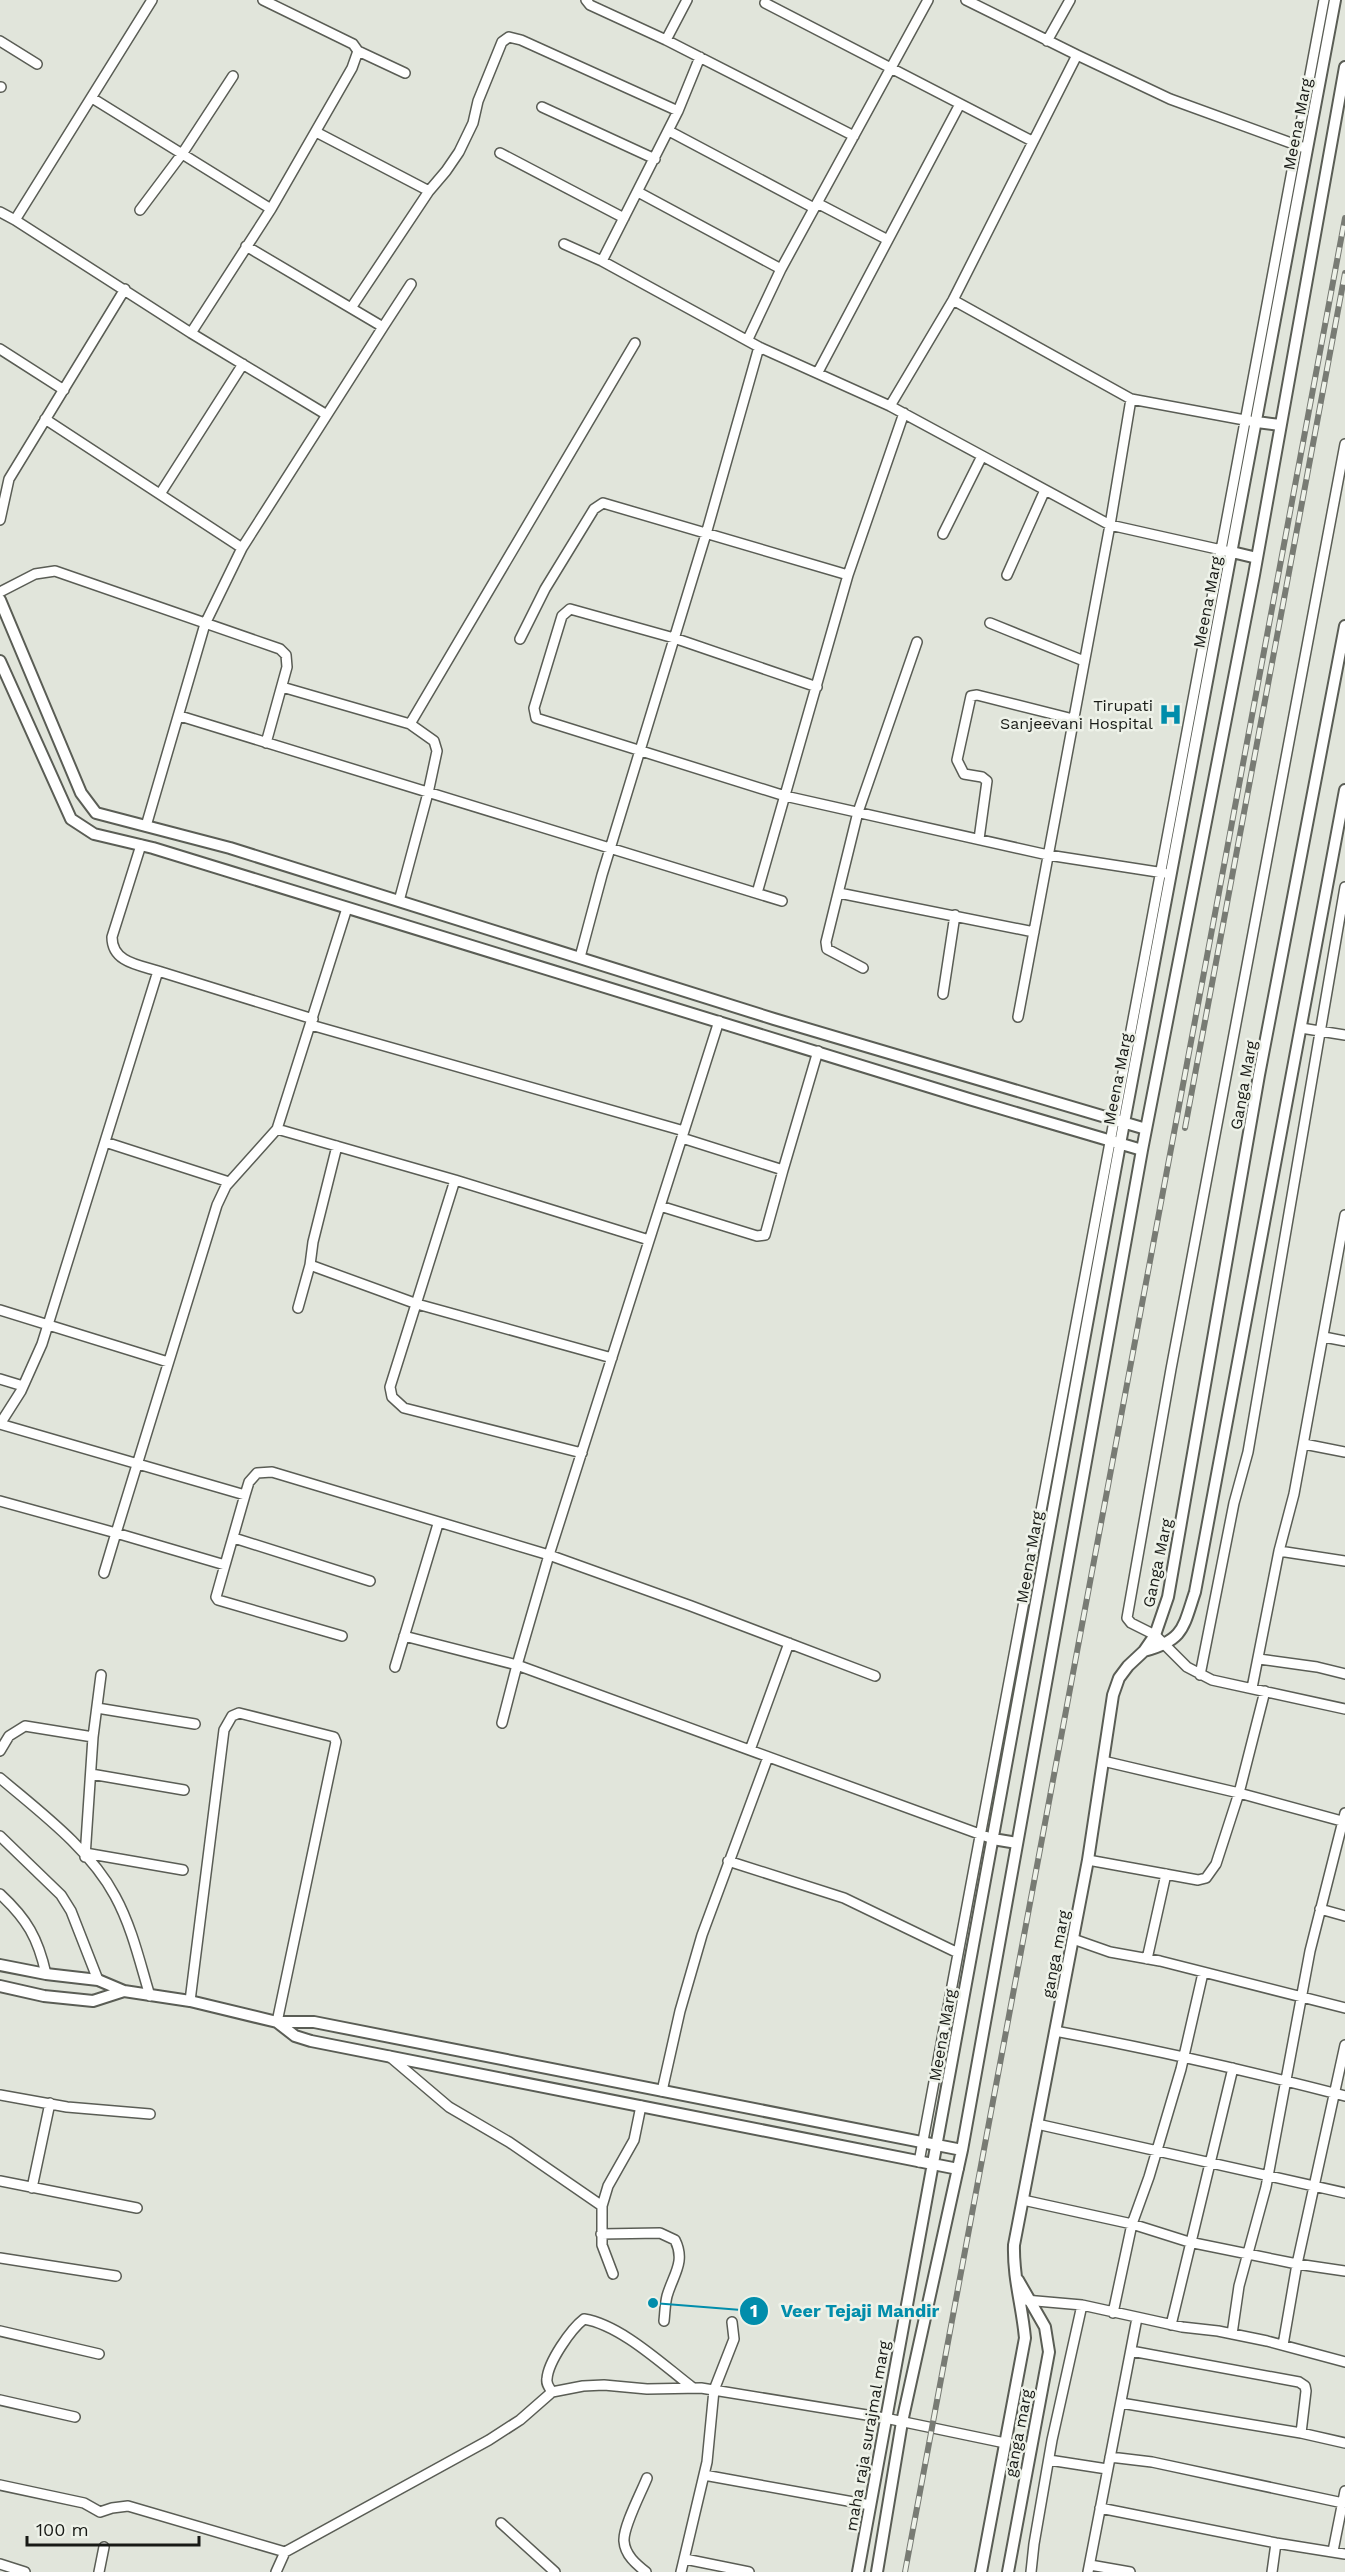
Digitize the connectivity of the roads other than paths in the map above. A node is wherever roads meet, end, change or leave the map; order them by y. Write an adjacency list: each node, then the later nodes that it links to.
1 (153, 0): 22 (street)
2 (263, 0): 14 (street)
3 (586, 0): 11 (street)
4 (687, 0): 11 (street)
5 (928, 0): 19 (street)
6 (966, 0): 13 (street)
7 (1070, 0): 13 (street)
8 (1323, 0): 30 (street)
9 (1335, 0): 30 (street, Meena Marg)
10 (765, 3): 19 (street)
11 (666, 40): 16 (street)
12 (0, 41): 17 (street)
13 (1047, 41): 15 (street)
14 (358, 51): 20 (street); 27 (street)
15 (1077, 55): 29 (street); 30 (street)
16 (700, 57): 25 (street); 28 (street)
17 (37, 64)
18 (1345, 66): 67 (street)
19 (891, 67): 23 (street); 28 (street)
20 (405, 73)
21 (232, 76): 32 (street)
22 (92, 98): 32 (street); 41 (street)
23 (960, 104): 29 (street); 42 (street)
24 (542, 107): 33 (street)
25 (678, 111): 26 (street); 34 (street)
26 (669, 131): 33 (street); 36 (street)
27 (316, 132): 34 (street); 37 (street)
28 (854, 135): 36 (street)
29 (1032, 141): 49 (street)
30 (1302, 147): 65 (street); 66 (street, Meena Marg)
31 (500, 153): 40 (street)
32 (182, 154): 37 (street); 38 (street)
33 (655, 159): 35 (street)
34 (429, 191): 50 (street)
35 (638, 192): 40 (street); 46 (street)
36 (815, 205): 42 (street); 46 (street)
37 (271, 209): 44 (street)
38 (140, 210)
39 (0, 212): 41 (street)
40 (624, 218): 45 (street)
41 (15, 220): 48 (street)
42 (888, 240): 58 (street)
43 (564, 244): 45 (street)
44 (246, 246): 50 (street); 52 (street)
45 (602, 261): 53 (street)
46 (781, 269): 53 (street)
47 (411, 284): 51 (street)
48 (125, 289): 52 (street); 59 (street)
49 (953, 300): 60 (street); 61 (street)
50 (351, 308): 51 (street)
51 (383, 327): 63 (street)
52 (191, 333): 57 (street)
53 (748, 339): 55 (street)
54 (635, 344): 95 (street)
55 (759, 347): 58 (street); 74 (street)
56 (0, 349): 59 (street)
57 (243, 364): 63 (street); 71 (street)
58 (818, 372): 61 (street)
59 (64, 390): 64 (street)
60 (1131, 399): 65 (street); 73 (street)
61 (890, 406): 62 (street)
62 (904, 413): 69 (street); 79 (street)
63 (327, 416): 76 (street)
64 (45, 419): 71 (street); 72 (street)
65 (1245, 420): 66 (street); 77 (street)
66 (1257, 422): 67 (street); 77 (street, Meena Marg)
67 (1280, 425): 78 (street)
68 (1345, 444): 171 (street)
69 (982, 456): 70 (street); 75 (street)
70 (1045, 490): 73 (street); 80 (street)
71 (160, 494): 76 (street)
72 (0, 520)
73 (1110, 525): 77 (street); 90 (street)
74 (706, 534): 79 (street); 86 (street); 87 (street)
75 (943, 534)
76 (242, 548): 84 (street)
77 (1226, 551): 78 (street); 107 (street); 108 (street, Meena Marg)
78 (1257, 558): 109 (street)
79 (848, 575): 92 (street)
80 (1007, 575)
81 (0, 592): 84 (street)
82 (0, 600): 102 (street)
83 (990, 623): 90 (street)
84 (205, 624): 91 (street); 93 (street)
85 (1345, 626): 171 (street, Ganga Marg)
86 (674, 638): 92 (street); 97 (street); 97 (street)
87 (520, 639)
88 (917, 642): 101 (street)
89 (0, 661): 104 (street)
90 (1084, 661): 94 (street)
91 (282, 687): 95 (street); 96 (street)
92 (817, 687): 100 (street)
93 (180, 716): 96 (street); 102 (street)
94 (1073, 719): 103 (street); 106 (street)
95 (410, 724): 99 (street)
96 (266, 742): 99 (street)
97 (640, 750): 100 (street); 105 (street)
98 (1345, 790): 125 (street)
99 (428, 793): 105 (street); 113 (street)
100 (785, 796): 101 (street); 111 (street)
101 (858, 812): 103 (street); 112 (street)
102 (147, 826): 104 (street); 113 (street)
103 (978, 839): 106 (street)
104 (141, 845): 115 (street); 120 (street)
105 (610, 849): 111 (street); 118 (street)
106 (1048, 855): 107 (street); 117 (street)
107 (1159, 872): 108 (street); 129 (street)
108 (1172, 874): 109 (street); 130 (street, Meena Marg)
109 (1193, 878): 132 (street)
110 (1345, 887): 126 (street)
111 (757, 893): 114 (street)
112 (839, 893): 116 (street); 119 (street)
113 (399, 901): 118 (street)
114 (782, 901)
115 (347, 908): 123 (street); 124 (street)
116 (955, 915): 117 (street); 121 (street)
117 (1034, 932): 122 (street)
118 (580, 957): 129 (street)
119 (863, 968)
120 (158, 971): 124 (street); 134 (street)
121 (943, 994)
122 (1018, 1017)
123 (719, 1021): 128 (street); 133 (street)
124 (312, 1022): 131 (street); 133 (street)
125 (1301, 1028): 126 (street); 175 (street)
126 (1322, 1032): 127 (street); 180 (street)
127 (1345, 1035)
128 (818, 1052): 135 (street); 138 (street)
129 (1113, 1121): 130 (street); 135 (street)
130 (1124, 1124): 132 (street); 135 (street, Meena Marg)
131 (277, 1129): 136 (street); 140 (street)
132 (1146, 1129): 137 (street)
133 (683, 1135): 138 (street); 141 (street)
134 (105, 1142): 140 (street); 148 (street)
135 (1114, 1143): 137 (street); 200 (street); 202 (street, Meena Marg)
136 (337, 1146): 139 (street); 144 (street)
137 (1142, 1150): 203 (street, maha raja surajmal marg)
138 (783, 1170): 141 (street)
139 (455, 1180): 143 (street); 145 (street)
140 (229, 1182): 152 (street)
141 (660, 1206): 143 (street)
142 (1345, 1215): 149 (street)
143 (649, 1239): 151 (street)
144 (310, 1265): 145 (street); 146 (street)
145 (417, 1304): 151 (street); 158 (street)
146 (298, 1308)
147 (0, 1310): 148 (street)
148 (48, 1325): 152 (street); 154 (street)
149 (1324, 1337): 150 (street); 156 (street)
150 (1345, 1341)
151 (612, 1358): 158 (street)
152 (168, 1362): 159 (street)
153 (0, 1379): 154 (street)
154 (23, 1386): 155 (street)
155 (0, 1424): 159 (street)
156 (1304, 1444): 157 (street); 165 (street)
157 (1345, 1452)
158 (582, 1453): 166 (street)
159 (137, 1462): 160 (street); 163 (street)
160 (245, 1495): 162 (street); 164 (street)
161 (0, 1501): 163 (street)
162 (438, 1524): 166 (street); 173 (street)
163 (116, 1533): 168 (street); 169 (street)
164 (234, 1538): 168 (street); 170 (street)
165 (1280, 1551): 167 (street); 177 (street)
166 (549, 1555): 174 (street); 178 (street)
167 (1345, 1561)
168 (225, 1565): 172 (street)
169 (104, 1573)
170 (370, 1581)
171 (1155, 1635): 175 (street); 176 (street, Ganga Marg)
172 (342, 1636)
173 (404, 1636): 178 (street); 179 (street)
174 (789, 1643): 183 (street); 191 (street)
175 (1167, 1645): 176 (street); 180 (street)
176 (1144, 1652): 194 (street, ganga marg)
177 (1259, 1659): 181 (street); 184 (street)
178 (517, 1665): 188 (street); 191 (street)
179 (395, 1667)
180 (1200, 1674): 184 (street)
181 (1345, 1674)
182 (101, 1675): 186 (street)
183 (875, 1676)
184 (1252, 1688): 185 (street)
185 (1265, 1691): 187 (street); 198 (street)
186 (97, 1708): 189 (street); 190 (street)
187 (1345, 1709)
188 (502, 1723)
189 (195, 1724)
190 (93, 1737): 192 (street); 195 (street)
191 (750, 1750): 193 (street)
192 (0, 1751)
193 (768, 1757): 200 (street); 206 (street)
194 (1103, 1761): 198 (street); 205 (street, ganga marg)
195 (91, 1774): 197 (street); 204 (street)
196 (0, 1778): 204 (street)
197 (184, 1790)
198 (1239, 1793): 199 (street); 208 (street)
199 (1344, 1819): 210 (street)
200 (979, 1834): 202 (street); 213 (street)
201 (0, 1836): 218 (street)
202 (993, 1839): 203 (street); 241 (street, Meena Marg)
203 (1017, 1843): 243 (street, maha raja surajmal marg)
204 (85, 1855): 207 (street); 221 (street)
205 (1088, 1860): 208 (street); 212 (street, ganga marg)
206 (728, 1861): 213 (street); 232 (street)
207 (183, 1870)
208 (1166, 1874): 214 (street)
209 (0, 1894): 217 (street)
210 (1320, 1909): 211 (street); 222 (street)
211 (1345, 1916)
212 (1073, 1939): 214 (street); 226 (street, ganga marg)
213 (958, 1953): 240 (street)
214 (1147, 1959): 216 (street)
215 (0, 1965): 217 (street)
216 (1203, 1973): 222 (street); 229 (street)
217 (45, 1974): 218 (street)
218 (98, 1980): 220 (street)
219 (0, 1986): 220 (street)
220 (124, 1991): 221 (street)
221 (150, 1996): 223 (street)
222 (1301, 1998): 224 (street); 231 (street)
223 (190, 2001): 225 (street); 225 (street)
224 (1345, 2008)
225 (278, 2022): 228 (street); 232 (street)
226 (1055, 2031): 229 (street); 239 (street, ganga marg)
227 (1345, 2045): 233 (street)
228 (389, 2056): 237 (street); 254 (street)
229 (1183, 2056): 230 (street); 242 (street)
230 (1233, 2068): 231 (street); 245 (street)
231 (1286, 2079): 233 (street); 248 (street)
232 (662, 2091): 240 (street)
233 (1334, 2093): 235 (street); 250 (street)
234 (0, 2095): 236 (street)
235 (1345, 2096)
236 (50, 2103): 238 (street); 251 (street)
237 (641, 2106): 244 (street); 254 (street)
238 (150, 2114)
239 (1037, 2124): 242 (street); 253 (street, ganga marg)
240 (923, 2144): 241 (street); 244 (street)
241 (937, 2146): 243 (street); 246 (street, Meena Marg)
242 (1157, 2149): 245 (street); 256 (street)
243 (962, 2150): 247 (street, maha raja surajmal marg)
244 (919, 2162): 246 (street)
245 (1209, 2164): 248 (street); 258 (street)
246 (933, 2165): 247 (street); 284 (street, maha raja surajmal marg)
247 (957, 2169): 285 (street, maha raja surajmal marg)
248 (1268, 2174): 250 (street); 259 (street)
249 (0, 2181): 251 (street)
250 (1315, 2185): 252 (street); 261 (street)
251 (32, 2187): 255 (street)
252 (1345, 2193)
253 (1023, 2200): 256 (street); 265 (street, ganga marg)
254 (602, 2206): 257 (street)
255 (137, 2208)
256 (1132, 2224): 258 (street); 267 (street)
257 (601, 2234): 263 (street); 269 (street)
258 (1189, 2242): 259 (street); 271 (street)
259 (1248, 2255): 261 (street); 273 (street)
260 (0, 2258): 264 (street)
261 (1297, 2264): 262 (street); 274 (street)
262 (1345, 2271)
263 (613, 2274)
264 (116, 2276)
265 (1025, 2300): 266 (street); 287 (street, ganga marg); 318 (street, ganga marg)
266 (1082, 2305): 267 (street); 290 (street)
267 (1113, 2313): 268 (street)
268 (1137, 2318): 271 (street); 275 (street)
269 (664, 2321)
270 (732, 2322): 279 (street)
271 (1171, 2325): 273 (street)
272 (0, 2331): 276 (street)
273 (1232, 2334): 274 (street)
274 (1283, 2345): 277 (street)
275 (1131, 2351): 282 (street); 286 (street)
276 (99, 2354)
277 (1345, 2362)
278 (692, 2387): 279 (street); 280 (street); 280 (street)
279 (714, 2390): 284 (street); 292 (street)
280 (552, 2392): 303 (street)
281 (0, 2400): 283 (street)
282 (1121, 2403): 286 (street); 289 (street)
283 (75, 2417)
284 (885, 2418): 285 (street); 297 (street, maha raja surajmal marg)
285 (902, 2422): 287 (street); 316 (street, maha raja surajmal marg)
286 (1301, 2433): 288 (street)
287 (1005, 2443): 317 (street, ganga marg)
288 (1345, 2443)
289 (1110, 2457): 291 (street); 296 (street)
290 (1049, 2460): 291 (street); 319 (street)
291 (1107, 2469): 298 (street)
292 (704, 2475): 297 (street); 305 (street)
293 (647, 2478): 312 (street)
294 (0, 2485): 303 (street)
295 (1345, 2491): 296 (street)
296 (1343, 2503): 302 (street)
297 (870, 2505): 315 (street, maha raja surajmal marg)
298 (1100, 2508): 300 (street); 307 (street)
299 (501, 2523): 311 (street)
300 (1276, 2543): 302 (street); 321 (street)
301 (104, 2547): 309 (street)
302 (1333, 2551): 304 (street)
303 (285, 2552): 310 (street)
304 (1345, 2554)
305 (685, 2559): 313 (street); 314 (street)
306 (0, 2564): 308 (street)
307 (1089, 2568): 320 (street)
308 (25, 2572)
309 (99, 2572)
310 (276, 2572)
311 (555, 2572)
312 (646, 2572)
313 (681, 2572)
314 (749, 2572)
315 (858, 2572)
316 (876, 2572)
317 (981, 2572)
318 (1008, 2572)
319 (1031, 2572)
320 (1130, 2572)
321 (1272, 2572)

